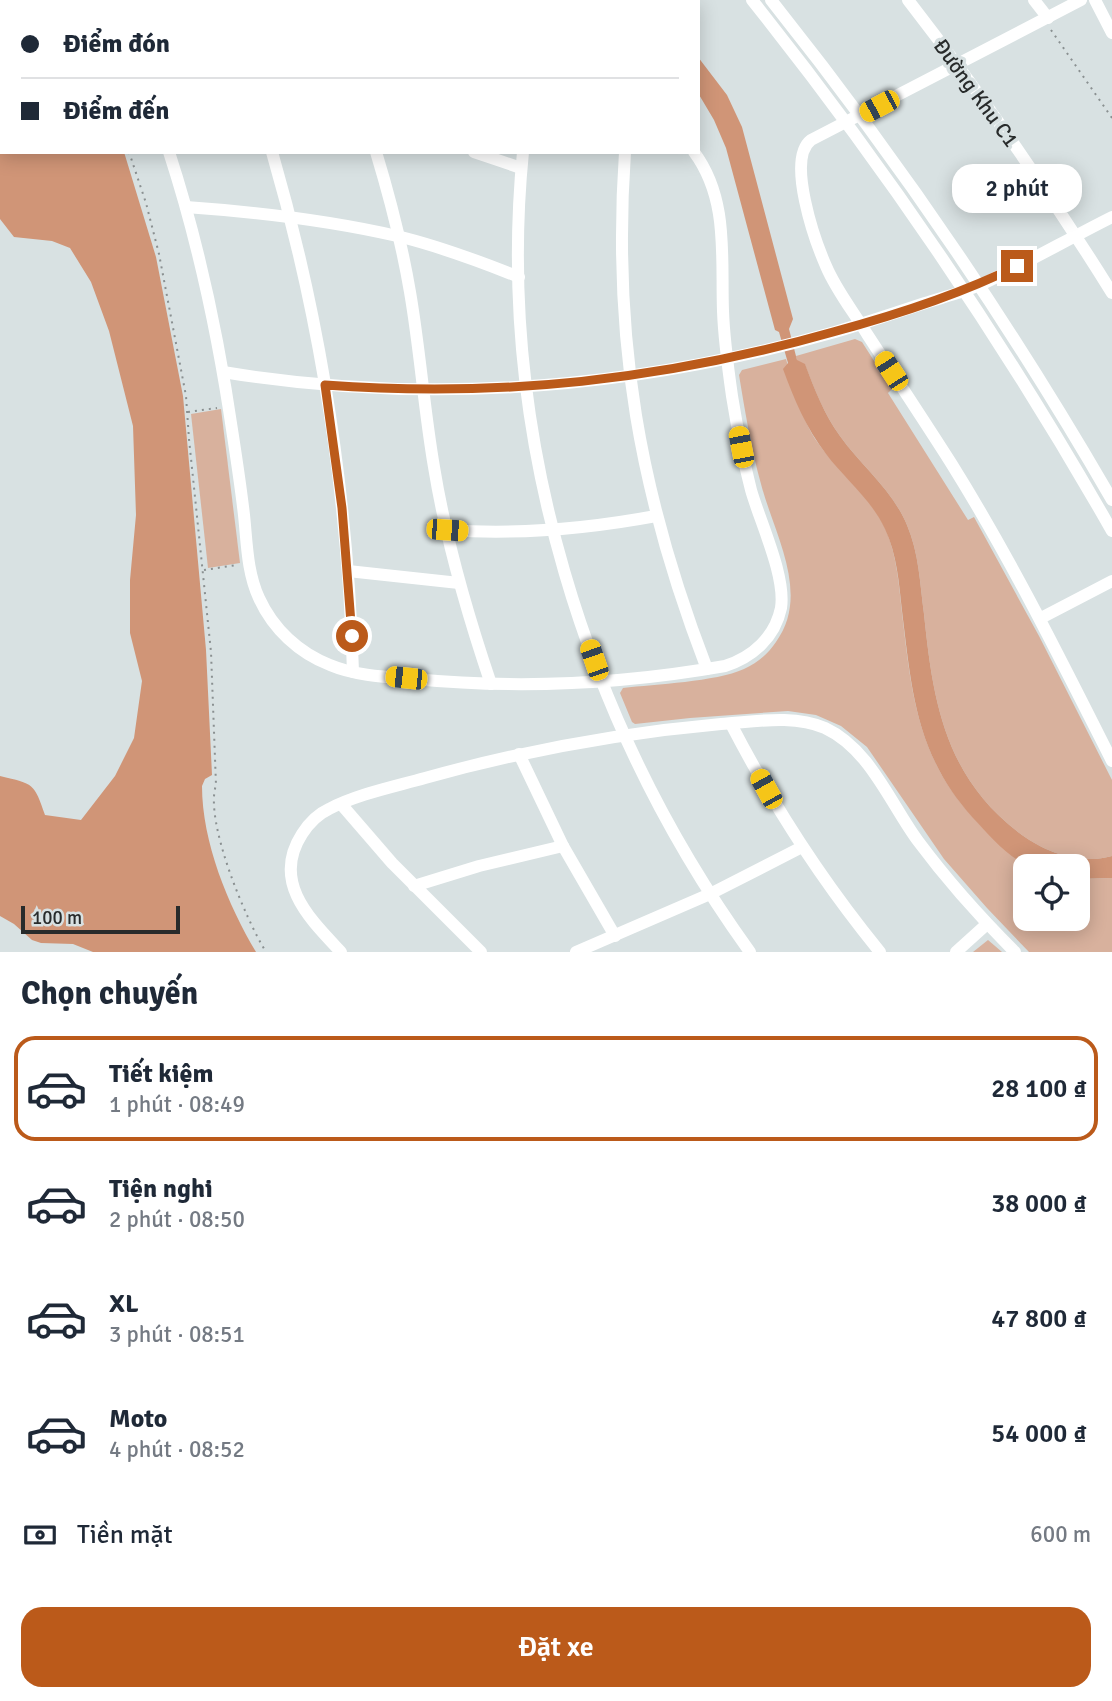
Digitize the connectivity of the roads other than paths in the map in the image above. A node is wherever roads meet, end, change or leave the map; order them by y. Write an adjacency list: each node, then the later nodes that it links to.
1 (752, 0): 11 (street)
2 (771, 0): 10 (street)
3 (908, 0): 9 (street, Đường Khu C1)
4 (1034, 0): 7 (street)
5 (1081, 0): 7 (street)
6 (1095, 0): 8 (street)
7 (1049, 23): 9 (street)
8 (1112, 33)
9 (958, 64): 10 (street); 23 (street, Đường Khu C1)
10 (860, 116): 11 (street); 26 (street)
11 (847, 122): 27 (street); 29 (street)
12 (170, 154): 20 (street)
13 (273, 154): 21 (street)
14 (377, 154): 24 (street)
15 (480, 154): 19 (street)
16 (523, 154): 19 (street)
17 (625, 154): 32 (street)
18 (696, 154): 30 (street)
19 (521, 168): 25 (street)
20 (186, 206): 21 (street); 31 (street)
21 (290, 216): 24 (street); 33 (street)
22 (1112, 217): 23 (street)
23 (1076, 235): 26 (street); 28 (street, Đường Khu C1)
24 (399, 237): 25 (street); 35 (street)
25 (519, 277): 34 (street)
26 (981, 285): 27 (street); 36 (street)
27 (965, 290): 29 (street); 40 (street)
28 (1112, 293)
29 (861, 324): 30 (street); 44 (street)
30 (727, 360): 32 (street); 45 (street)
31 (223, 372): 33 (street); 46 (street)
32 (629, 377): 34 (street); 37 (street)
33 (325, 385): 35 (street); 41 (street)
34 (527, 387): 35 (street); 39 (street)
35 (423, 390): 38 (street)
36 (1112, 500)
37 (656, 516): 39 (street); 45 (street)
38 (447, 530): 39 (street); 43 (street)
39 (553, 531): 47 (street)
40 (1112, 531)
41 (348, 571): 43 (street); 46 (street)
42 (1112, 582): 44 (street)
43 (459, 583): 48 (street)
44 (1041, 618): 52 (street)
45 (707, 669): 47 (street)
46 (354, 672): 48 (street)
47 (601, 681): 48 (street); 50 (street)
48 (491, 684)
49 (732, 723): 50 (street); 55 (street); 58 (street)
50 (624, 735): 51 (street); 57 (street)
51 (519, 754): 53 (street); 54 (street)
52 (1112, 761)
53 (341, 804): 56 (street); 60 (street)
54 (563, 846): 56 (street); 59 (street)
55 (802, 847): 57 (street); 64 (street)
56 (414, 886): 61 (street)
57 (710, 894): 59 (street); 63 (street)
58 (987, 924): 65 (street); 66 (street)
59 (615, 936): 62 (street)
60 (341, 952)
61 (481, 952)
62 (576, 952)
63 (750, 952)
64 (880, 952)
65 (956, 952)
66 (1015, 952)

